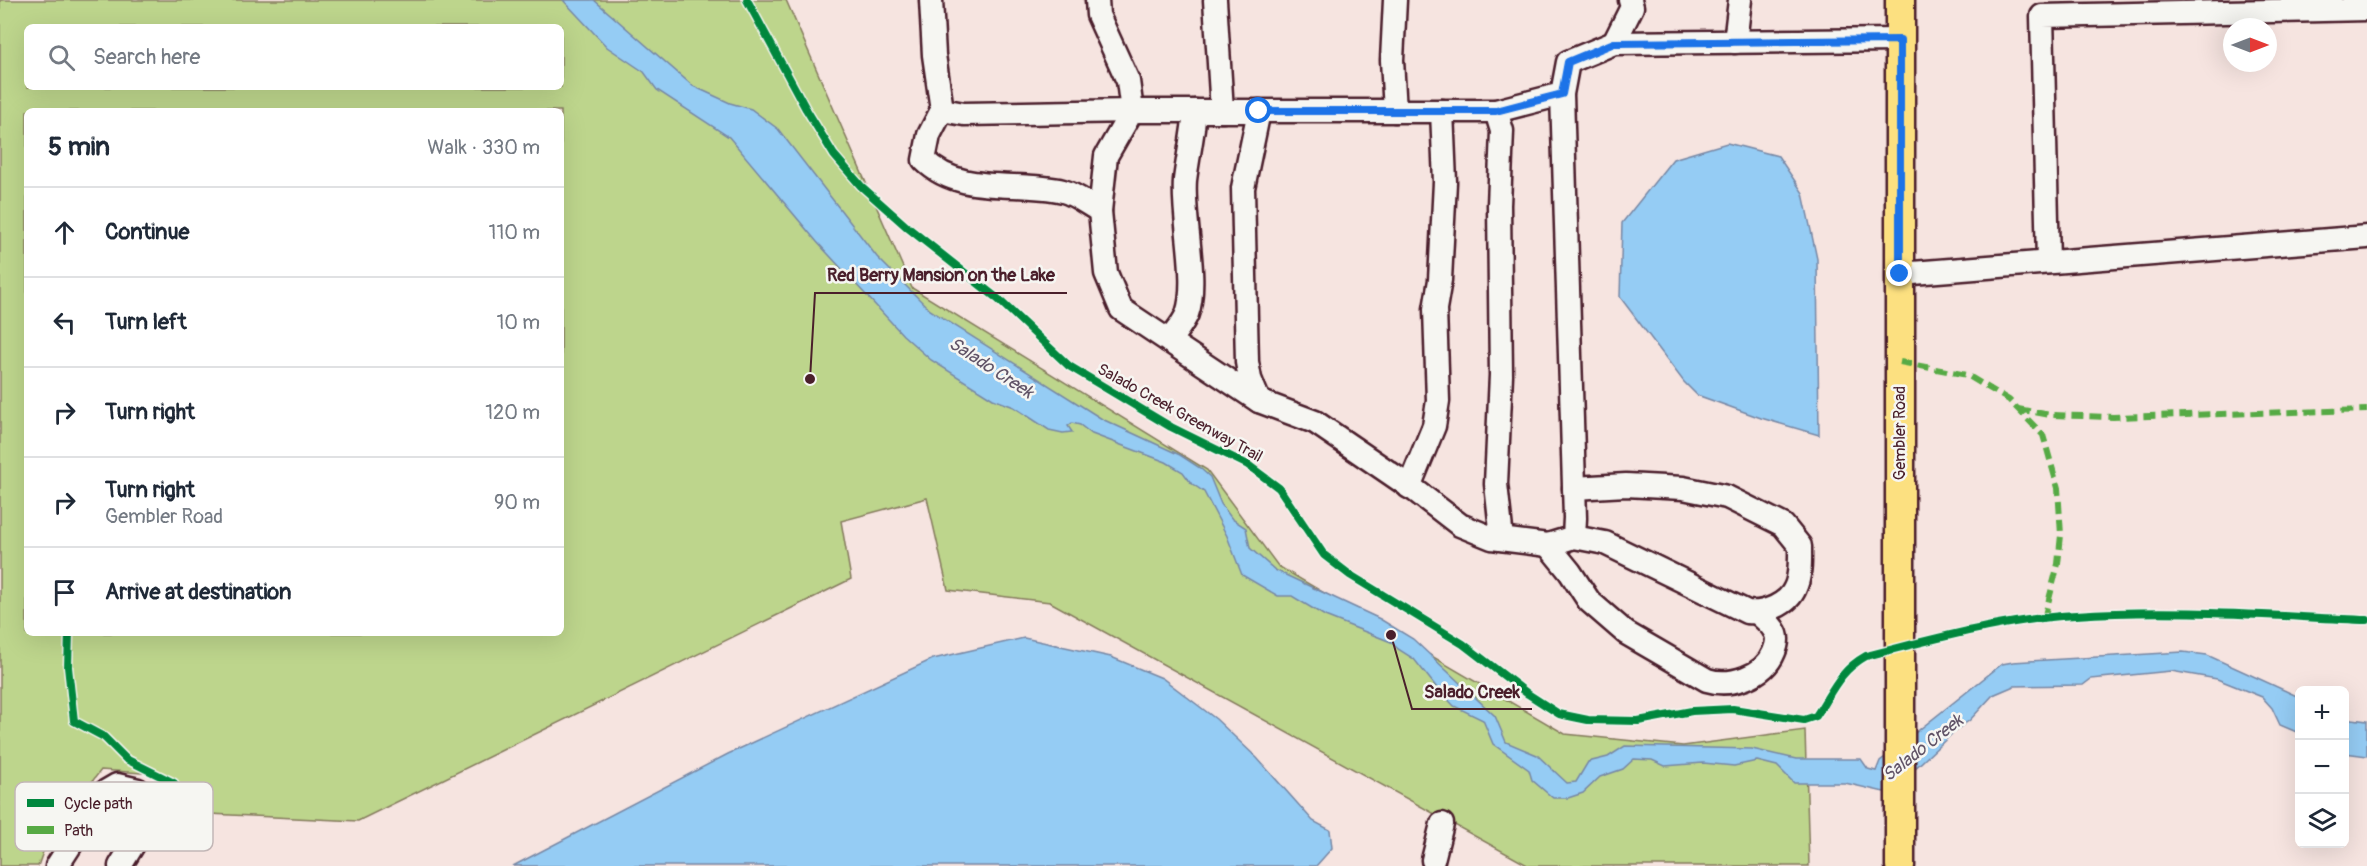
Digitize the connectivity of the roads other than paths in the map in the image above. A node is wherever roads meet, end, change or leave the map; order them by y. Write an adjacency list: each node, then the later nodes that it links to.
1 (931, 0): 13 (lane)
2 (1097, 0): 14 (lane)
3 (1215, 0): 16 (lane)
4 (1395, 0): 18 (lane)
5 (1630, 0): 11 (lane)
6 (1740, 0): 10 (lane)
7 (1900, 0): 9 (main road, Gembler Road)
8 (2367, 9): 23 (lane)
9 (1900, 40): 10 (lane); 24 (main road, Gembler Road)
10 (1735, 42): 11 (lane)
11 (1614, 43): 12 (lane)
12 (1562, 94): 20 (lane); 28 (lane)
13 (942, 110): 14 (lane); 21 (lane)
14 (1132, 111): 15 (lane); 21 (lane)
15 (1195, 111): 16 (lane); 25 (lane)
16 (1222, 111): 17 (lane)
17 (1259, 111): 18 (lane); 26 (lane)
18 (1395, 111): 19 (lane)
19 (1442, 111): 20 (lane); 27 (lane)
20 (1496, 111): 30 (lane)
21 (1100, 211): 25 (lane)
22 (2367, 237): 23 (lane)
23 (2048, 262): 24 (lane)
24 (1900, 274): 39 (main road, Gembler Road)
25 (1169, 341): 26 (lane)
26 (1259, 401): 27 (lane)
27 (1409, 487): 30 (lane)
28 (1574, 488): 29 (lane); 32 (lane)
29 (1574, 537): 31 (lane); 32 (lane)
30 (1502, 539): 31 (lane)
31 (1548, 545): 32 (lane)
32 (1758, 613)
33 (1442, 824): 36 (lane)
34 (67, 851): 37 (lane)
35 (129, 851): 38 (lane)
36 (1433, 860)
37 (57, 866)
38 (120, 866)
39 (1900, 866)

